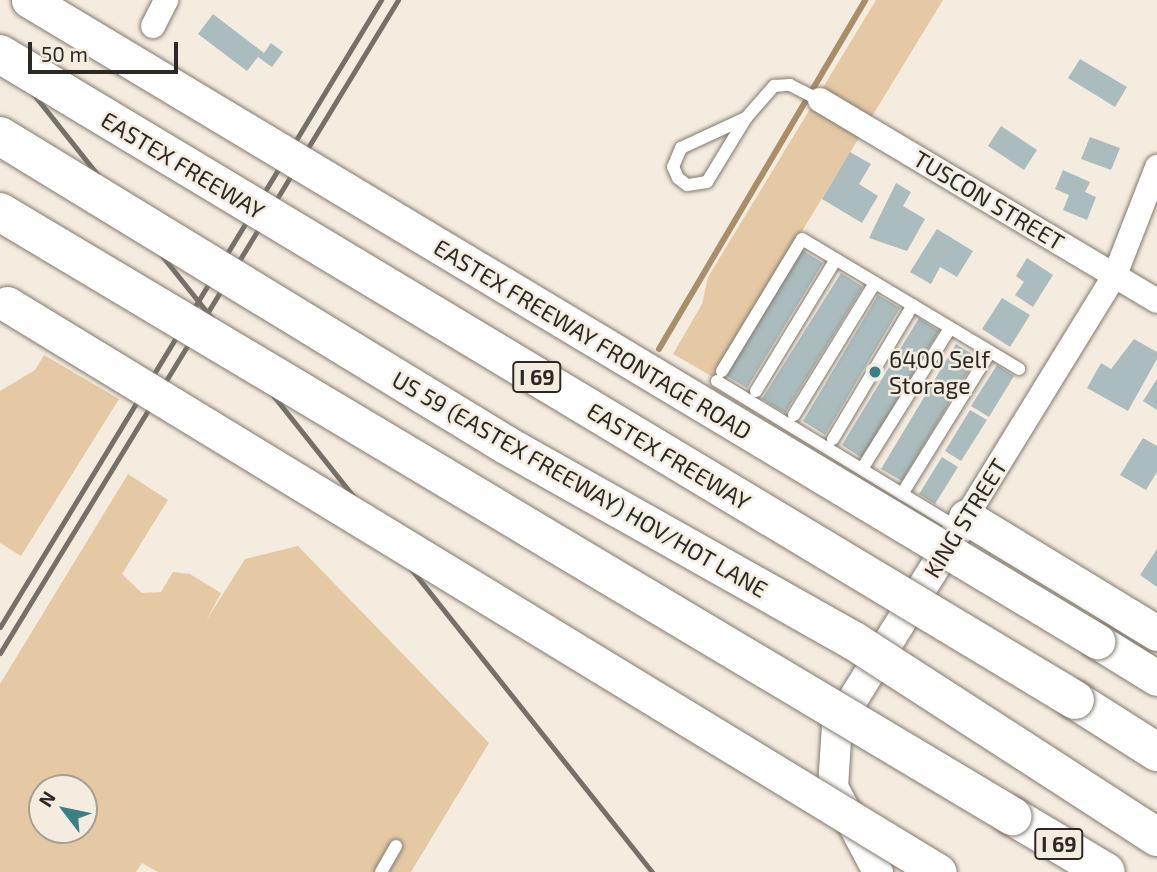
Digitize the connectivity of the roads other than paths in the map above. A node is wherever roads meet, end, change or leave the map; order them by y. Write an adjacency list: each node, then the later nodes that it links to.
1 (29, 0): 26 (main road, EASTEX FREEWAY FRONTAGE ROAD, bridge)
2 (166, 0): 3 (street)
3 (153, 26)
4 (0, 54): 27 (highway, EASTEX FREEWAY / I 69, bridge)
5 (820, 100): 6 (lane); 11 (street, TUSCON STREET)
6 (746, 118): 6 (lane)
7 (0, 136): 28 (highway, US 59 (EASTEX FREEWAY) HOV/HOT LANE, bridge)
8 (1157, 167): 11 (street, KING STREET)
9 (0, 212): 33 (highway, I 69, bridge)
10 (836, 259): 12 (lane); 19 (lane); 22 (lane)
11 (1115, 275): 13 (street, TUSCON STREET); 24 (street, KING STREET)
12 (875, 283): 15 (lane); 20 (lane)
13 (1157, 301)
14 (4, 302): 32 (main road, bridge)
15 (913, 305): 16 (lane); 21 (lane)
16 (950, 328): 17 (lane); 22 (lane)
17 (990, 352): 18 (lane); 23 (lane)
18 (1018, 369)
19 (756, 391)
20 (794, 415)
21 (833, 439)
22 (862, 470): 23 (lane)
23 (902, 494): 24 (lane)
24 (962, 523): 25 (main road); 31 (street, KING STREET)
25 (1157, 633)
26 (1157, 678)
27 (1157, 752)
28 (1157, 837)
29 (396, 846): 30 (lane)
30 (381, 872)
31 (878, 872)
32 (939, 872)
33 (1106, 872)

